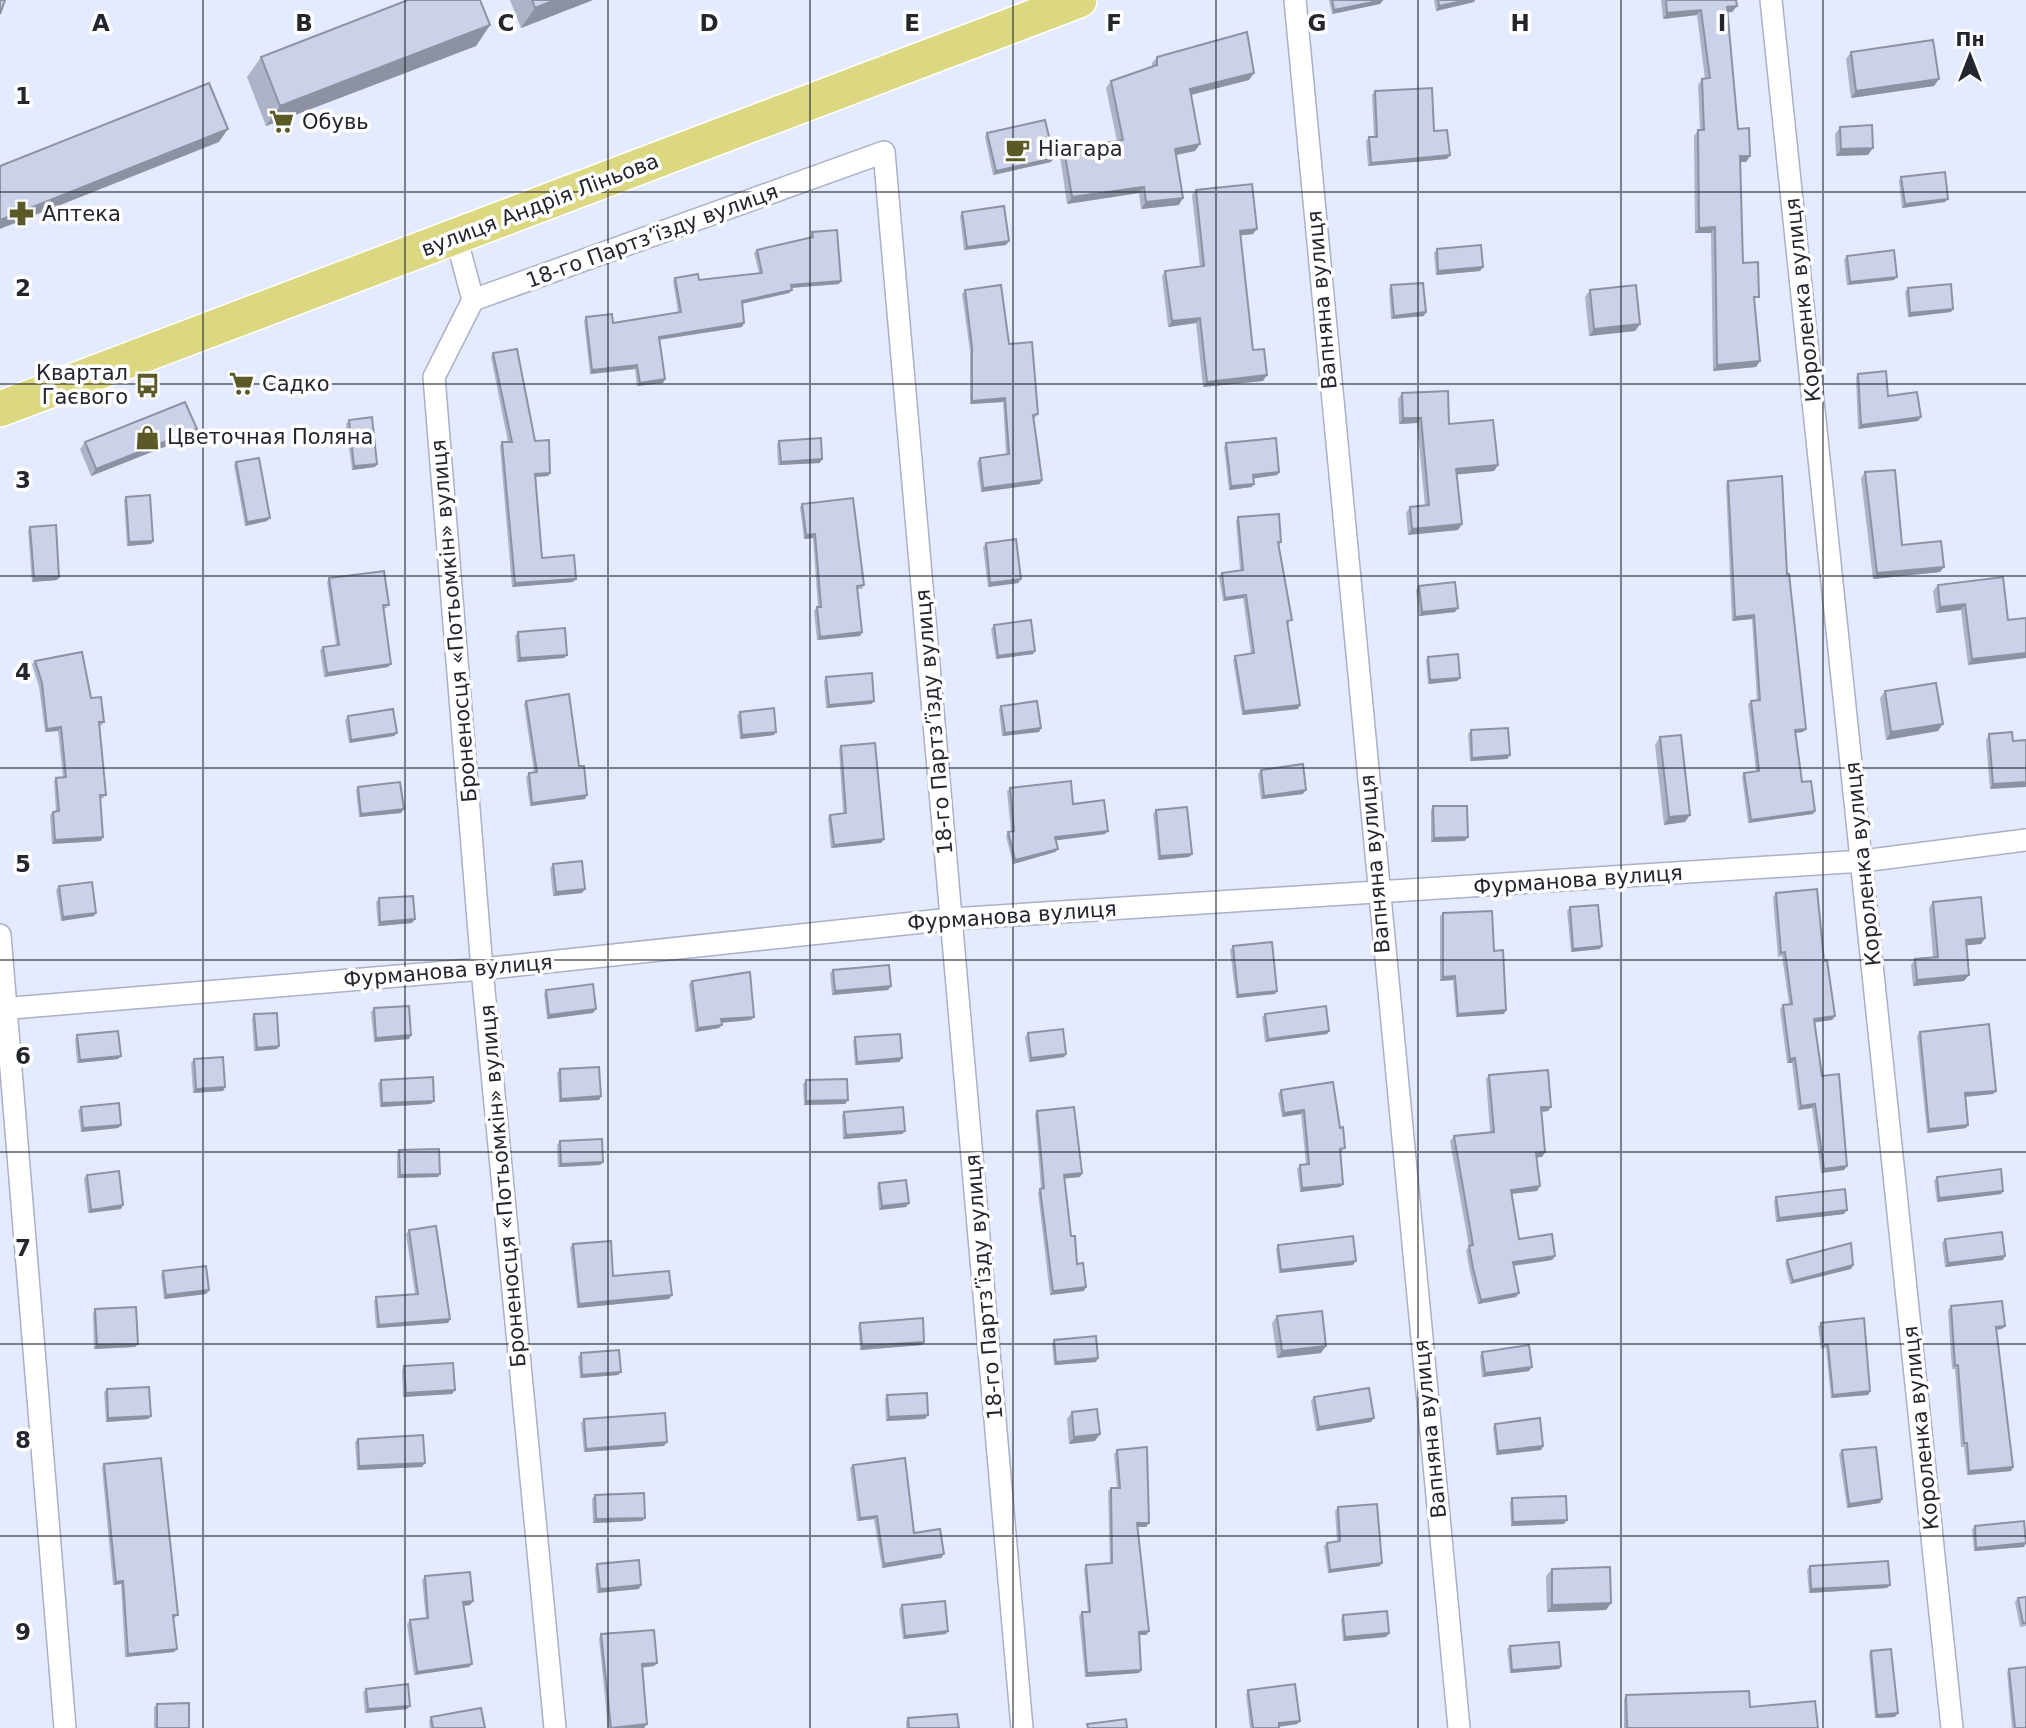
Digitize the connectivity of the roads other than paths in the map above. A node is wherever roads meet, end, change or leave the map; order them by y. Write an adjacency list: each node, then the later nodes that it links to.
1 (1079, 0): 4 (main road, вулиця Андрія Ліньова)
2 (1295, 0): 9 (street, Вапняна вулиця)
3 (1771, 0): 8 (street, Короленка вулиця)
4 (456, 237): 5 (street); 6 (main road, вулиця Андрія Ліньова)
5 (473, 300): 10 (street, 18-го Партз’їзду вулиця); 12 (street, Броненосця «Потьомкін» вулиця)
6 (0, 409)
7 (2026, 840): 8 (street, Фурманова вулиця)
8 (1863, 861): 9 (street, Фурманова вулиця); 18 (street, Короленка вулиця)
9 (1378, 894): 10 (street, Фурманова вулиця); 17 (street, Вапняна вулиця)
10 (951, 919): 12 (street, Фурманова вулиця); 16 (street, 18-го Партз’їзду вулиця)
11 (0, 935): 13 (street)
12 (482, 969): 13 (street, Фурманова вулиця); 15 (street, Броненосця «Потьомкін» вулиця)
13 (3, 1009): 14 (street)
14 (65, 1728)
15 (555, 1728)
16 (1022, 1728)
17 (1459, 1728)
18 (1952, 1728)

